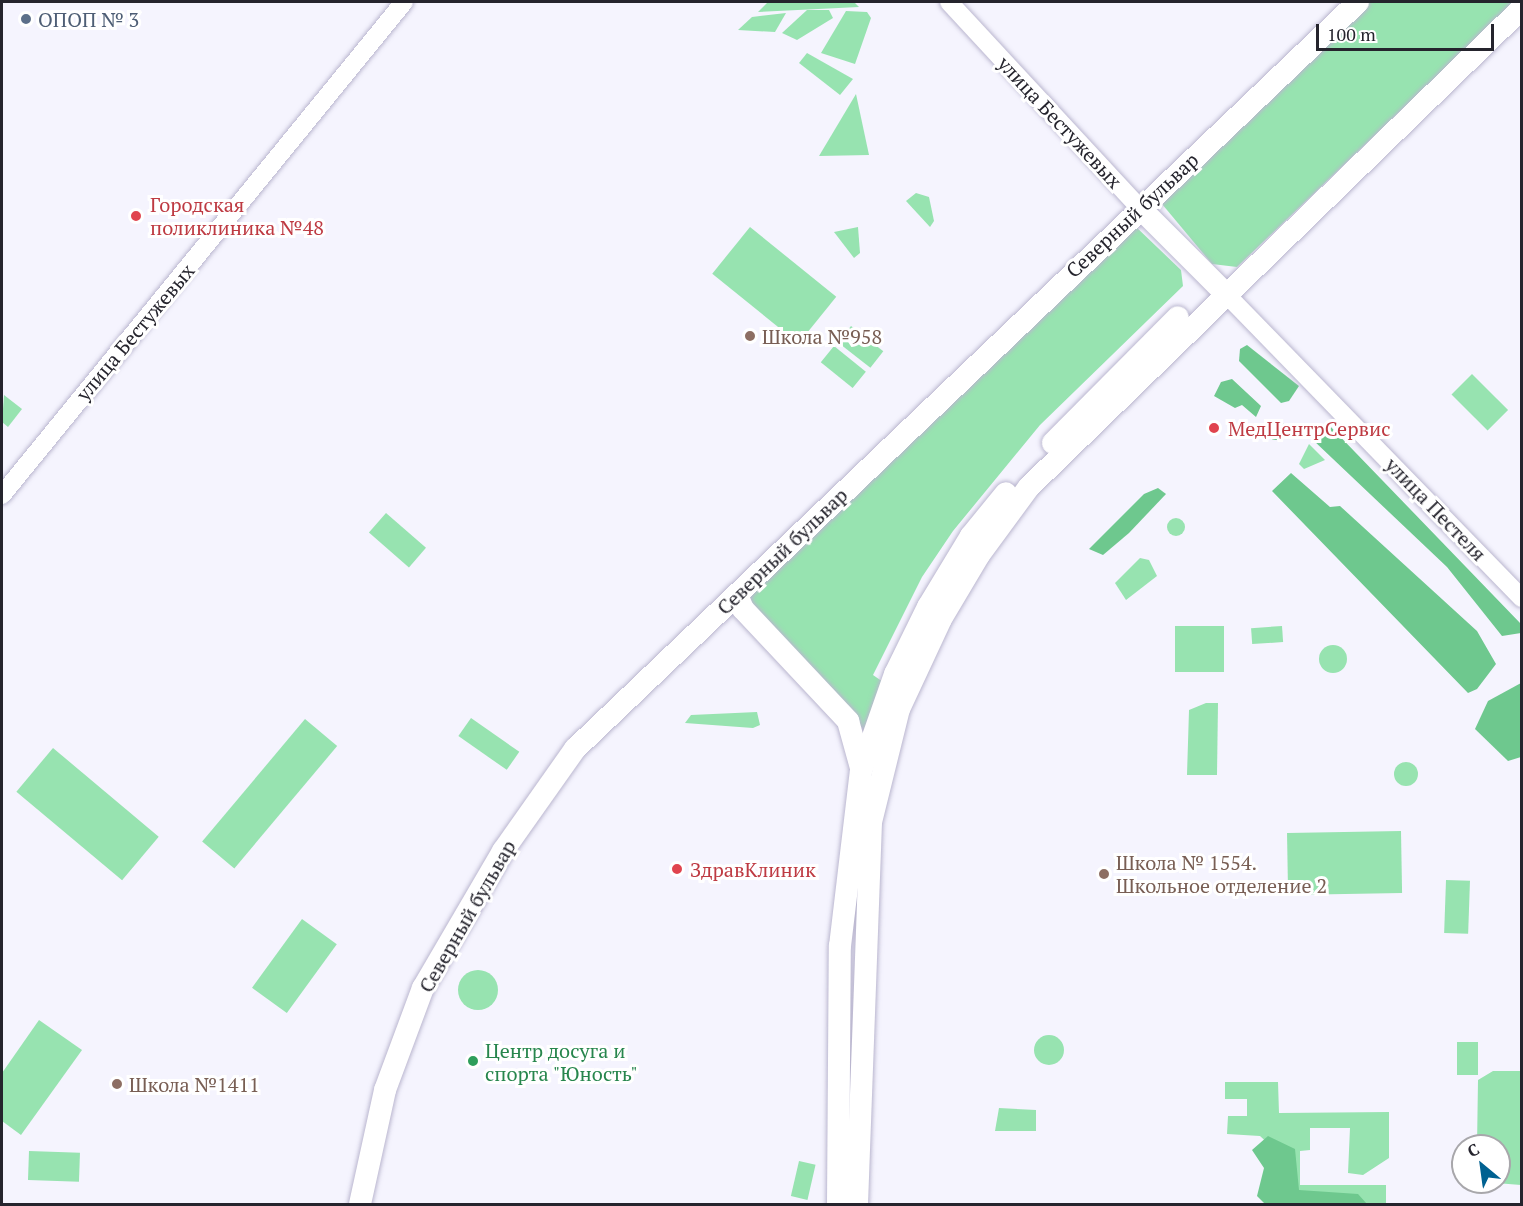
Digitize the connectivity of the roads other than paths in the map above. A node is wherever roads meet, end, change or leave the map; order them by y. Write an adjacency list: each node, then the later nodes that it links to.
1 (404, 2): 7 (street, улица Бестужевых)
2 (949, 2): 5 (street, улица Бестужевых)
3 (1358, 2): 5 (main road, Северный бульвар)
4 (1521, 8): 6 (main road)
5 (1140, 208): 6 (main road, улица Бестужевых); 8 (main road, Северный бульвар)
6 (1219, 287): 9 (street, улица Пестеля); 10 (main road); 13 (main road)
7 (2, 495)
8 (737, 595): 10 (main road); 11 (main road, Северный бульвар)
9 (1521, 598)
10 (861, 771): 12 (main road)
11 (360, 1204)
12 (838, 1204)
13 (857, 1204)

